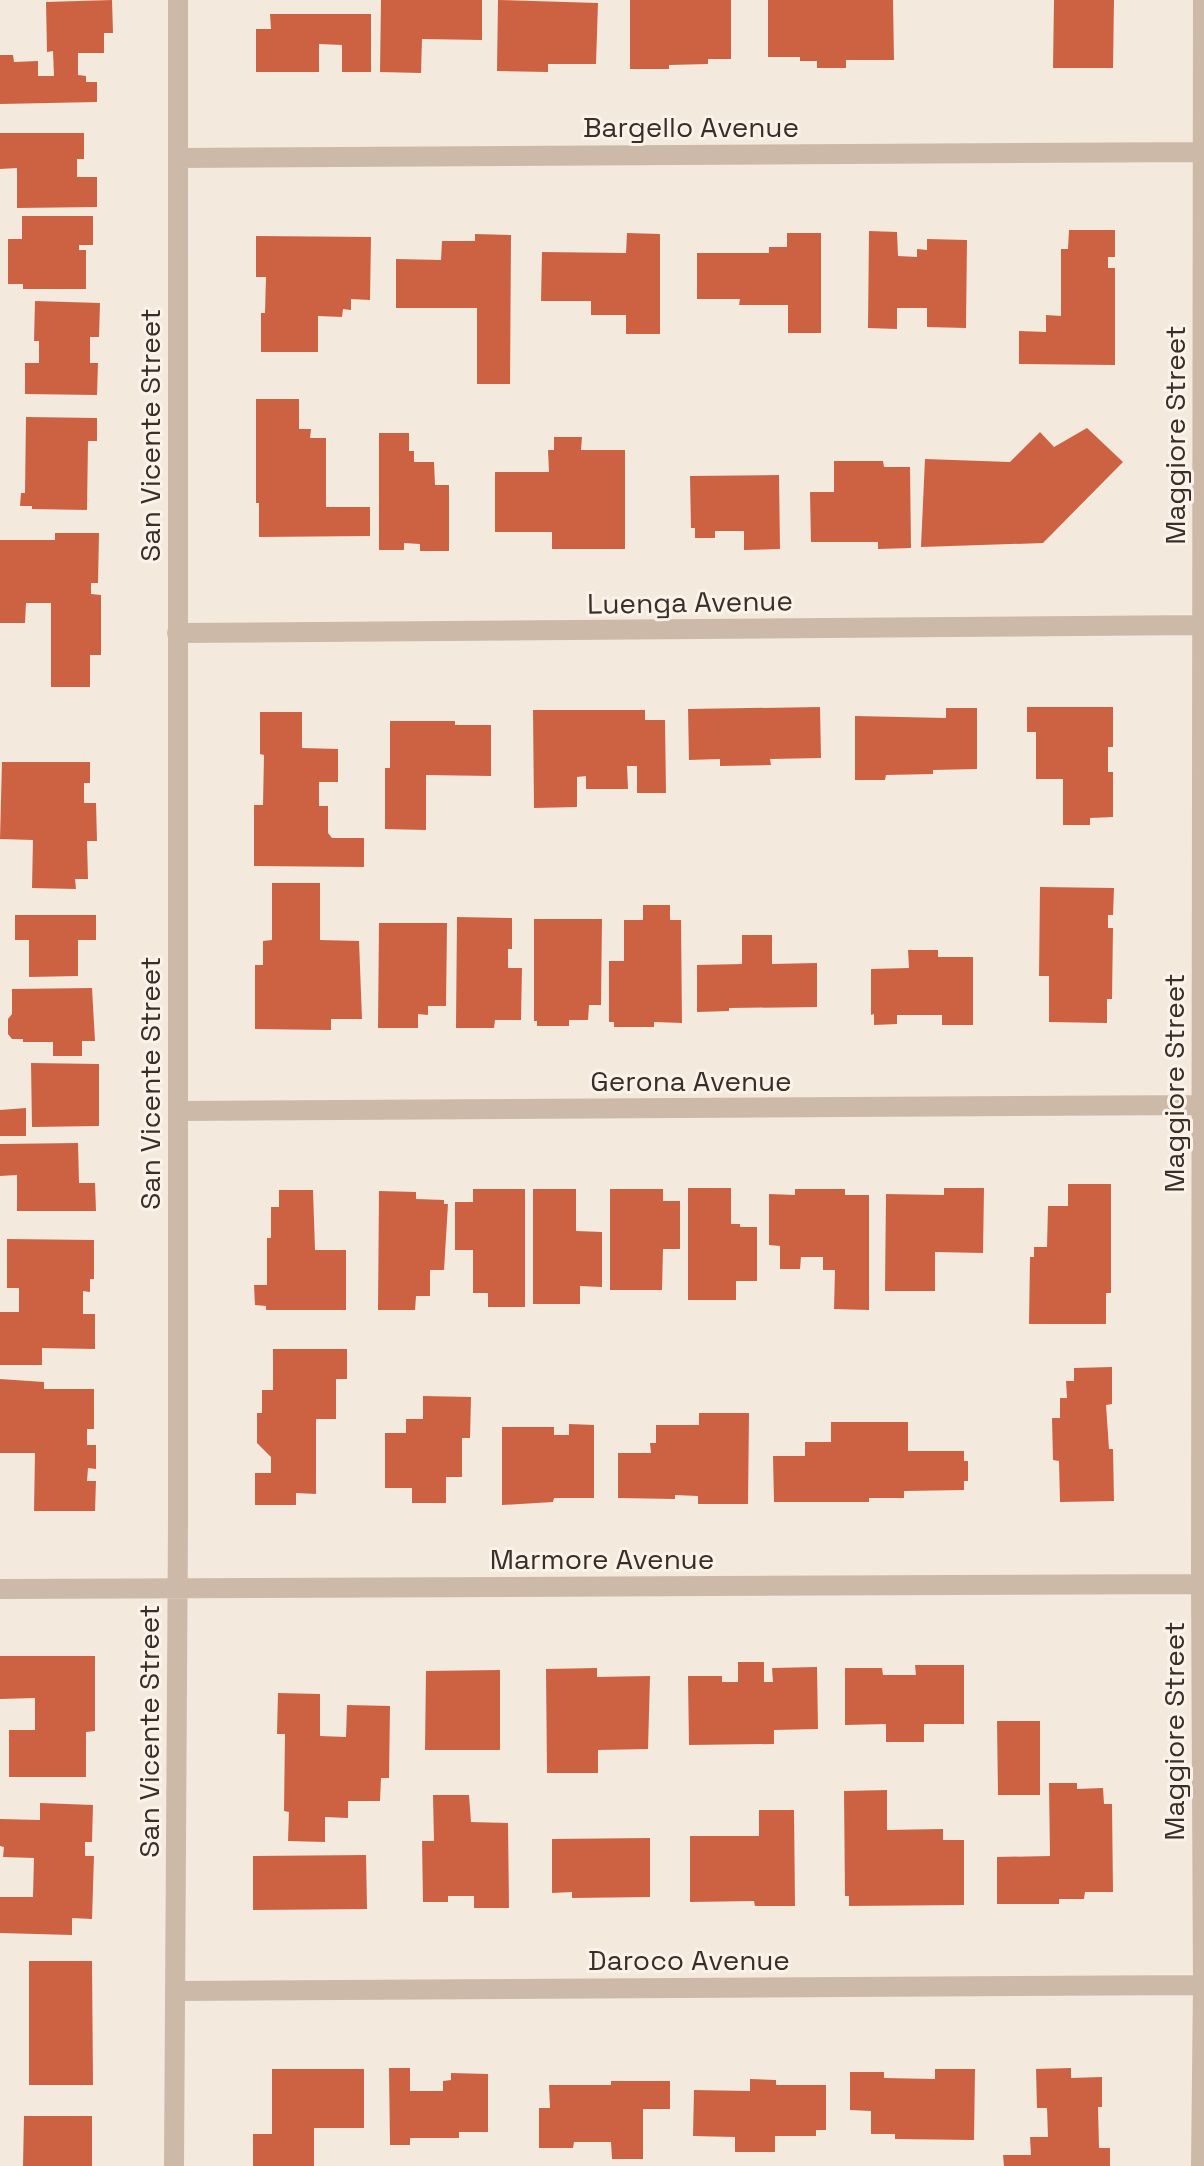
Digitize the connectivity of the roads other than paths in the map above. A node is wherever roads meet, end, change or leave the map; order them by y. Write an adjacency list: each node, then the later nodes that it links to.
1 (178, 0): 4 (street, San Vicente Street)
2 (1203, 0): 3 (street, Maggiore Street)
3 (1203, 152): 4 (street, Bargello Avenue); 5 (street, Maggiore Street)
4 (178, 158): 6 (street, San Vicente Street)
5 (1204, 625): 6 (street, Luenga Avenue); 7 (street, Maggiore Street)
6 (177, 633): 8 (street, San Vicente Street)
7 (1203, 1105): 8 (street, Gerona Avenue); 9 (street, Maggiore Street)
8 (179, 1111): 11 (street, San Vicente Street)
9 (1202, 1584): 11 (street, Marmore Avenue); 12 (street, Maggiore Street)
10 (0, 1589): 11 (street, Marmore Avenue)
11 (178, 1589): 13 (street, San Vicente Street)
12 (1204, 1985): 13 (street, Daroco Avenue); 15 (street, Maggiore Street)
13 (175, 1991): 14 (street, San Vicente Street)
14 (174, 2166)
15 (1201, 2166)

